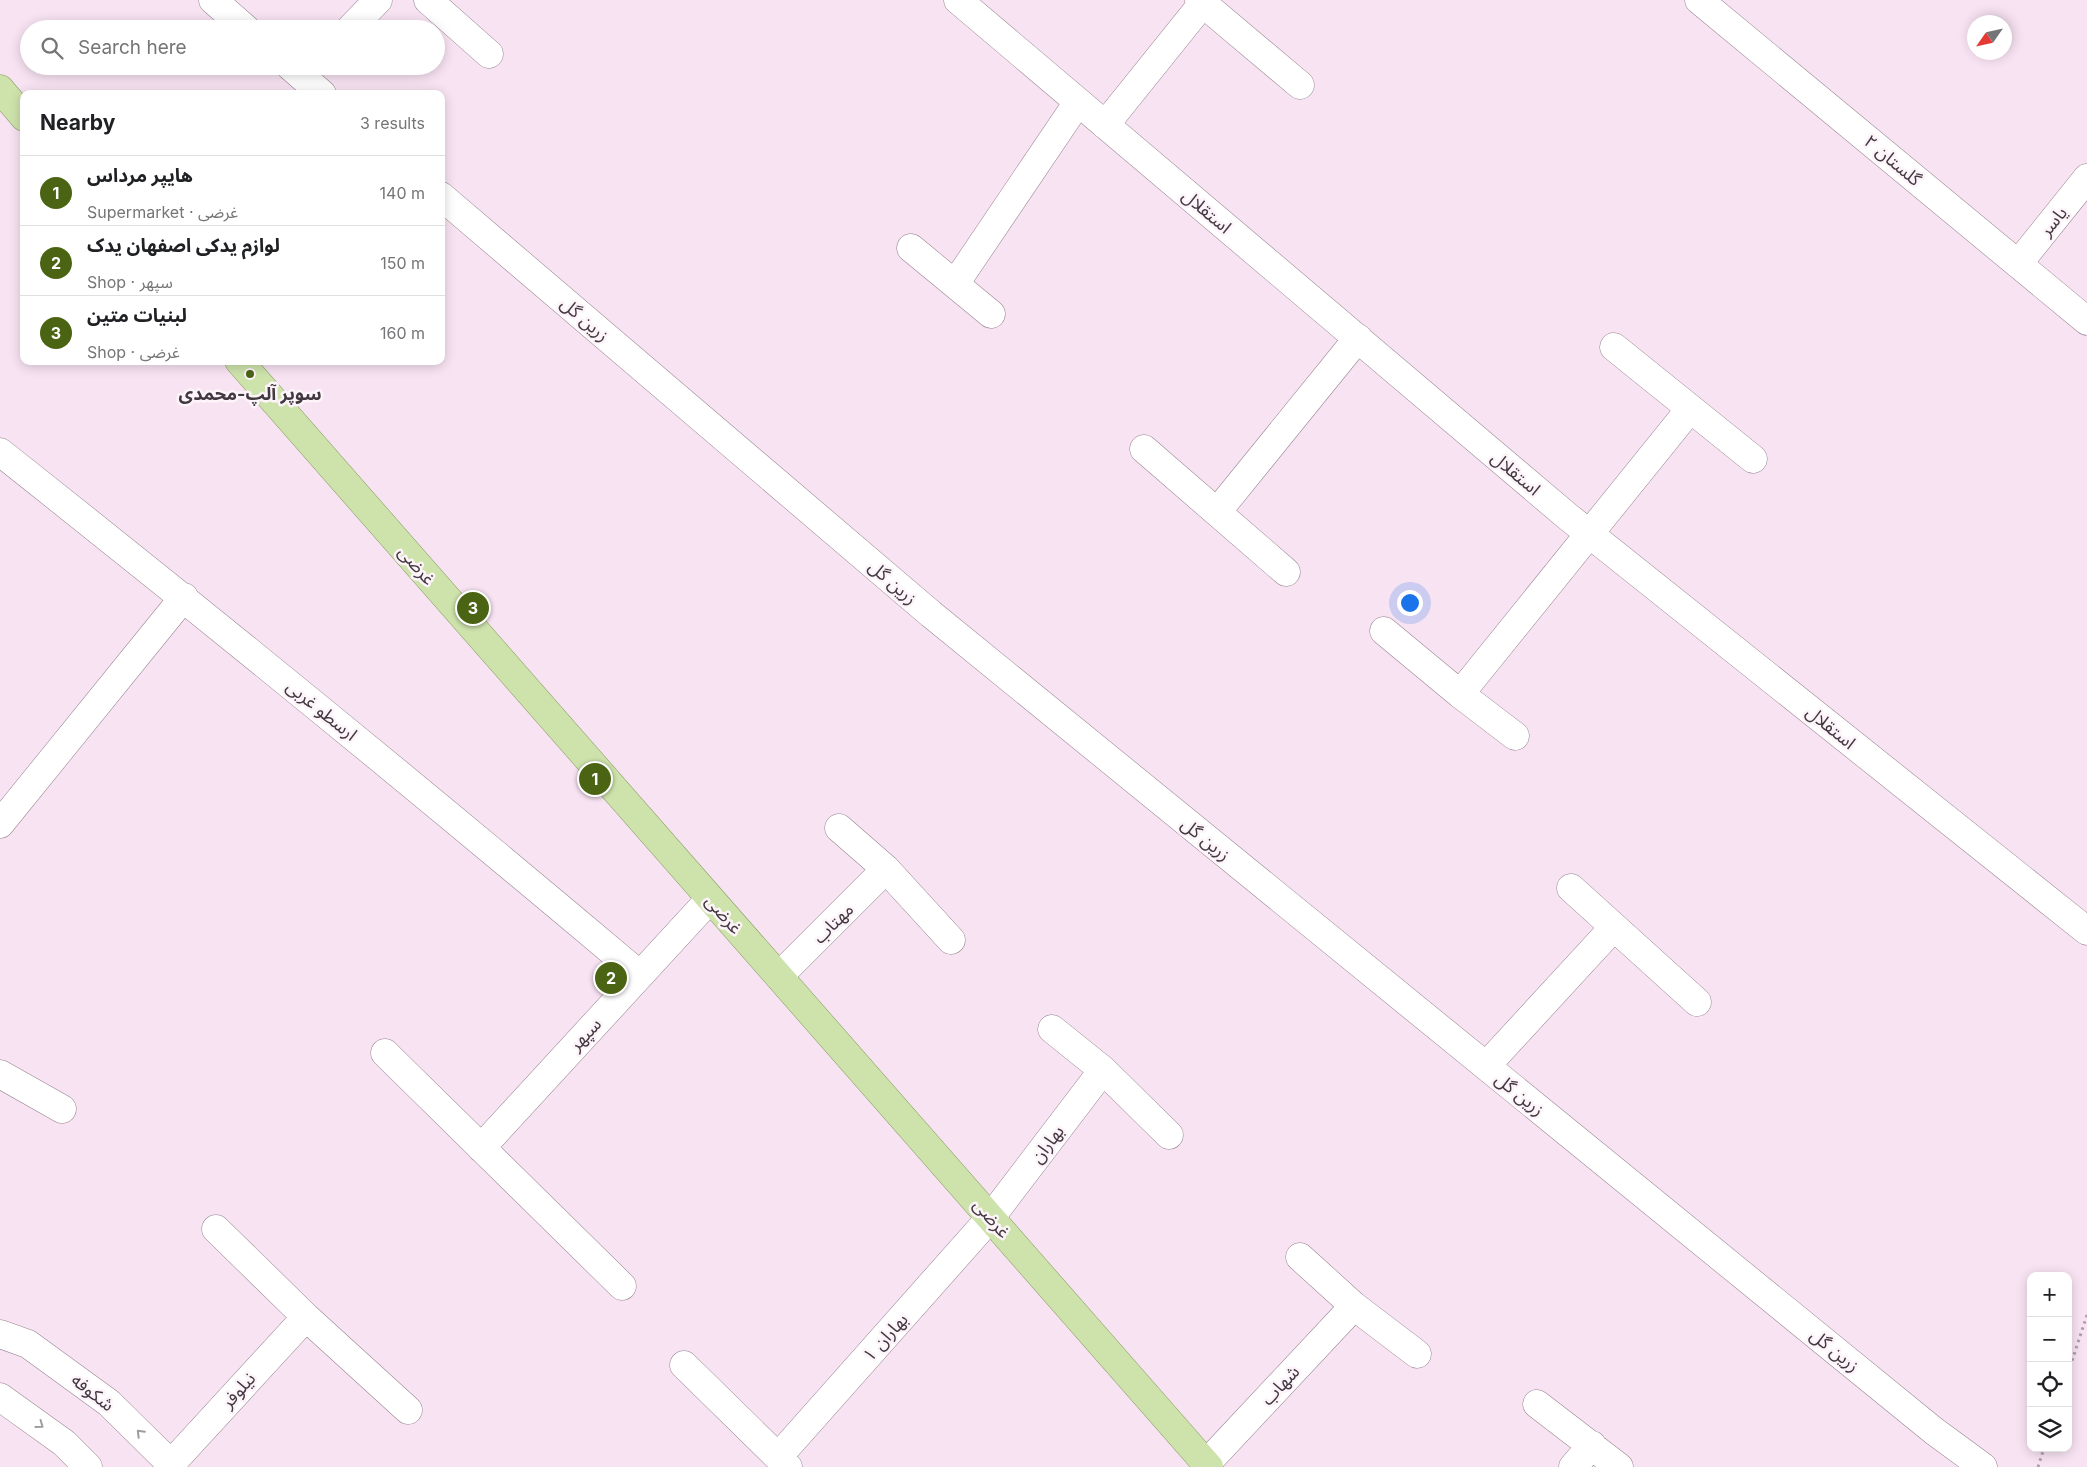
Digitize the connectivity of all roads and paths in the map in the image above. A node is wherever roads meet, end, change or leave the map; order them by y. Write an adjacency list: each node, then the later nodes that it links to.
1 (213, 0): 7 (street)
2 (378, 0): 8 (street)
3 (428, 0): 9 (street)
4 (958, 0): 12 (street, استقلال)
5 (1699, 0): 18 (street, گلستان ۲)
6 (1201, 2): 10 (street); 14 (street)
7 (236, 20)
8 (359, 20)
9 (489, 54)
10 (1300, 84)
11 (0, 90): 13 (main road)
12 (1078, 102): 14 (street, استقلال); 19 (street)
13 (20, 112)
14 (1105, 125): 22 (street, استقلال)
15 (2087, 178): 18 (street, یاسر)
16 (445, 199): 49 (street, زرین گل)
17 (911, 248): 19 (street)
18 (2018, 264): 21 (street, گلستان ۲)
19 (955, 284): 20 (street)
20 (992, 314)
21 (2087, 321)
22 (1358, 338): 29 (street); 30 (street, استقلال)
23 (1614, 347): 25 (street)
24 (243, 365): 40 (main road, غرضی)
25 (1690, 409): 28 (street); 30 (street)
26 (1144, 449): 29 (street)
27 (0, 452): 32 (street, ارسطو غربی)
28 (1753, 459)
29 (1217, 512): 31 (street)
30 (1590, 534): 34 (street); 42 (street, استقلال)
31 (1286, 572)
32 (184, 598): 36 (street); 44 (street, ارسطو غربی)
33 (1384, 631): 34 (street)
34 (1460, 694): 35 (street)
35 (1515, 736)
36 (0, 824)
37 (839, 828): 38 (street)
38 (886, 869): 43 (street); 45 (street, مهتاب)
39 (1571, 888): 41 (street)
40 (710, 898): 44 (street, سپهر); 45 (main road, غرضی)
41 (1614, 927): 46 (street); 49 (street)
42 (2087, 931)
43 (951, 940)
44 (640, 975): 54 (street, سپهر)
45 (779, 976): 55 (main road, غرضی)
46 (1697, 1002)
47 (1052, 1029): 50 (street)
48 (385, 1054): 54 (street)
49 (1486, 1066): 77 (street, زرین گل)
50 (1103, 1070): 53 (street); 55 (street, بهاران)
51 (0, 1074): 52 (street)
52 (62, 1109)
53 (1169, 1135)
54 (481, 1148): 58 (street)
55 (991, 1217): 71 (street, بهاران ۱); 73 (main road, غرضی)
56 (216, 1229): 61 (street)
57 (1300, 1258): 59 (street)
58 (622, 1286)
59 (1354, 1306): 63 (street); 73 (street, شهاب)
60 (2087, 1315): 64 (path)
61 (306, 1317): 68 (street); 72 (street, نیلوفر)
62 (0, 1334): 72 (street, شکوفه, one-way to 62)
63 (1416, 1354)
64 (2072, 1362)
65 (684, 1365): 71 (street)
66 (0, 1398): 74 (street, one-way to 74)
67 (1537, 1404): 69 (street)
68 (408, 1410)
69 (1592, 1445): 75 (street); 76 (street)
70 (2043, 1452): 78 (path)
71 (783, 1462)
72 (173, 1465)
73 (1208, 1465)
74 (88, 1467)
75 (1573, 1467)
76 (1619, 1467)
77 (1983, 1467)
78 (2038, 1467)

